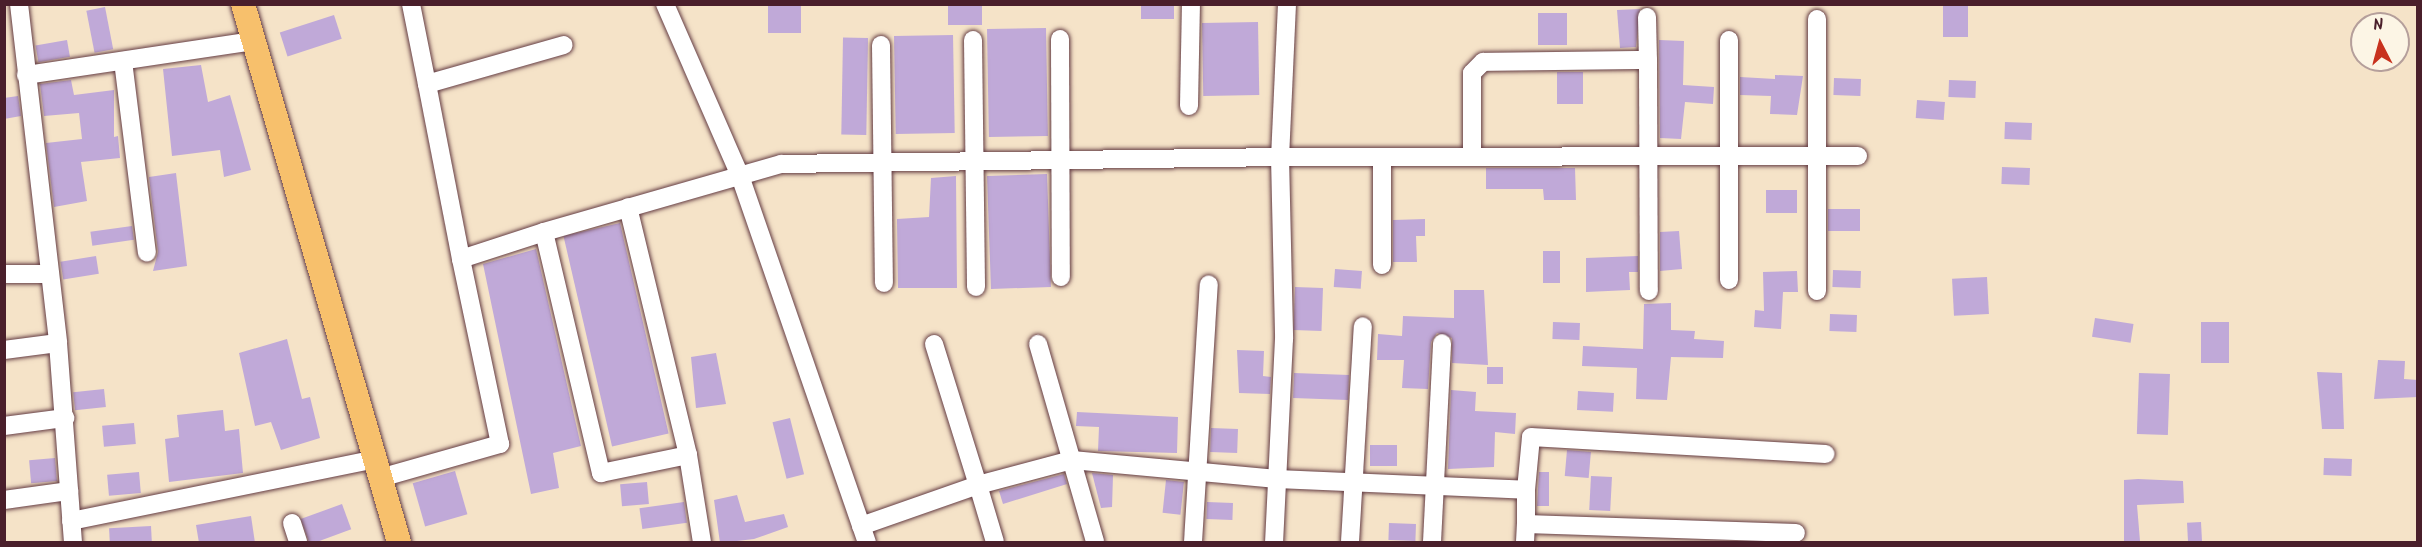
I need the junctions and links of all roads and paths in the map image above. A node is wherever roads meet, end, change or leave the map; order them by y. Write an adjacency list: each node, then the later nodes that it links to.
1 (19, 4): 17 (street)
2 (243, 4): 12 (main road)
3 (411, 4): 18 (street)
4 (665, 4): 30 (street)
5 (1191, 4): 19 (street)
6 (1287, 4): 26 (street)
7 (1647, 17): 15 (street)
8 (1817, 19): 23 (street)
9 (1060, 39): 25 (street)
10 (973, 40): 28 (street)
11 (1729, 40): 21 (street)
12 (254, 41): 16 (street); 56 (main road)
13 (564, 45): 18 (street)
14 (881, 45): 29 (street)
15 (1648, 60): 20 (street); 22 (street)
16 (123, 61): 17 (street); 33 (street)
17 (26, 75): 37 (street)
18 (427, 84): 34 (street)
19 (1190, 106)
20 (1647, 154): 21 (street); 22 (street); 43 (street)
21 (1726, 155): 23 (street); 39 (street)
22 (1472, 156): 27 (street)
23 (1817, 156): 24 (street); 44 (street)
24 (1858, 156)
25 (1061, 157): 26 (street); 28 (street); 38 (street)
26 (1280, 157): 27 (street); 58 (street)
27 (1382, 157): 35 (street)
28 (975, 159): 29 (street); 42 (street)
29 (883, 162): 30 (street); 40 (street)
30 (739, 173): 31 (street); 69 (street)
31 (628, 207): 32 (street); 54 (street)
32 (544, 232): 34 (street); 54 (street)
33 (147, 253)
34 (460, 259): 56 (street)
35 (1382, 265)
36 (4, 274): 37 (street)
37 (50, 274): 46 (street)
38 (1061, 277)
39 (1728, 280)
40 (884, 283)
41 (1209, 284): 57 (street)
42 (976, 287)
43 (1649, 291)
44 (1817, 291)
45 (1363, 326): 59 (street)
46 (58, 343): 50 (street); 51 (street)
47 (1442, 343): 61 (street)
48 (934, 344): 60 (street)
49 (1038, 344): 55 (street)
50 (4, 350)
51 (65, 418): 52 (street); 63 (street)
52 (4, 426)
53 (1826, 454): 62 (street)
54 (688, 455): 73 (street)
55 (1072, 460): 57 (street); 60 (street); 75 (street)
56 (377, 469): 65 (street); 72 (main road)
57 (1198, 472): 58 (street); 76 (street)
58 (1277, 479): 59 (street); 77 (street)
59 (1351, 483): 61 (street); 78 (street)
60 (978, 485): 69 (street); 74 (street)
61 (1434, 486): 62 (street); 79 (street)
62 (1526, 490): 67 (street)
63 (69, 491): 64 (street); 65 (street)
64 (4, 500)
65 (71, 521): 70 (street)
66 (292, 523): 71 (street)
67 (1526, 524): 68 (street); 80 (street)
68 (1796, 533)
69 (864, 534)
70 (73, 543)
71 (298, 543)
72 (399, 543)
73 (702, 543)
74 (995, 543)
75 (1095, 543)
76 (1193, 543)
77 (1274, 543)
78 (1350, 543)
79 (1432, 543)
80 (1525, 543)

